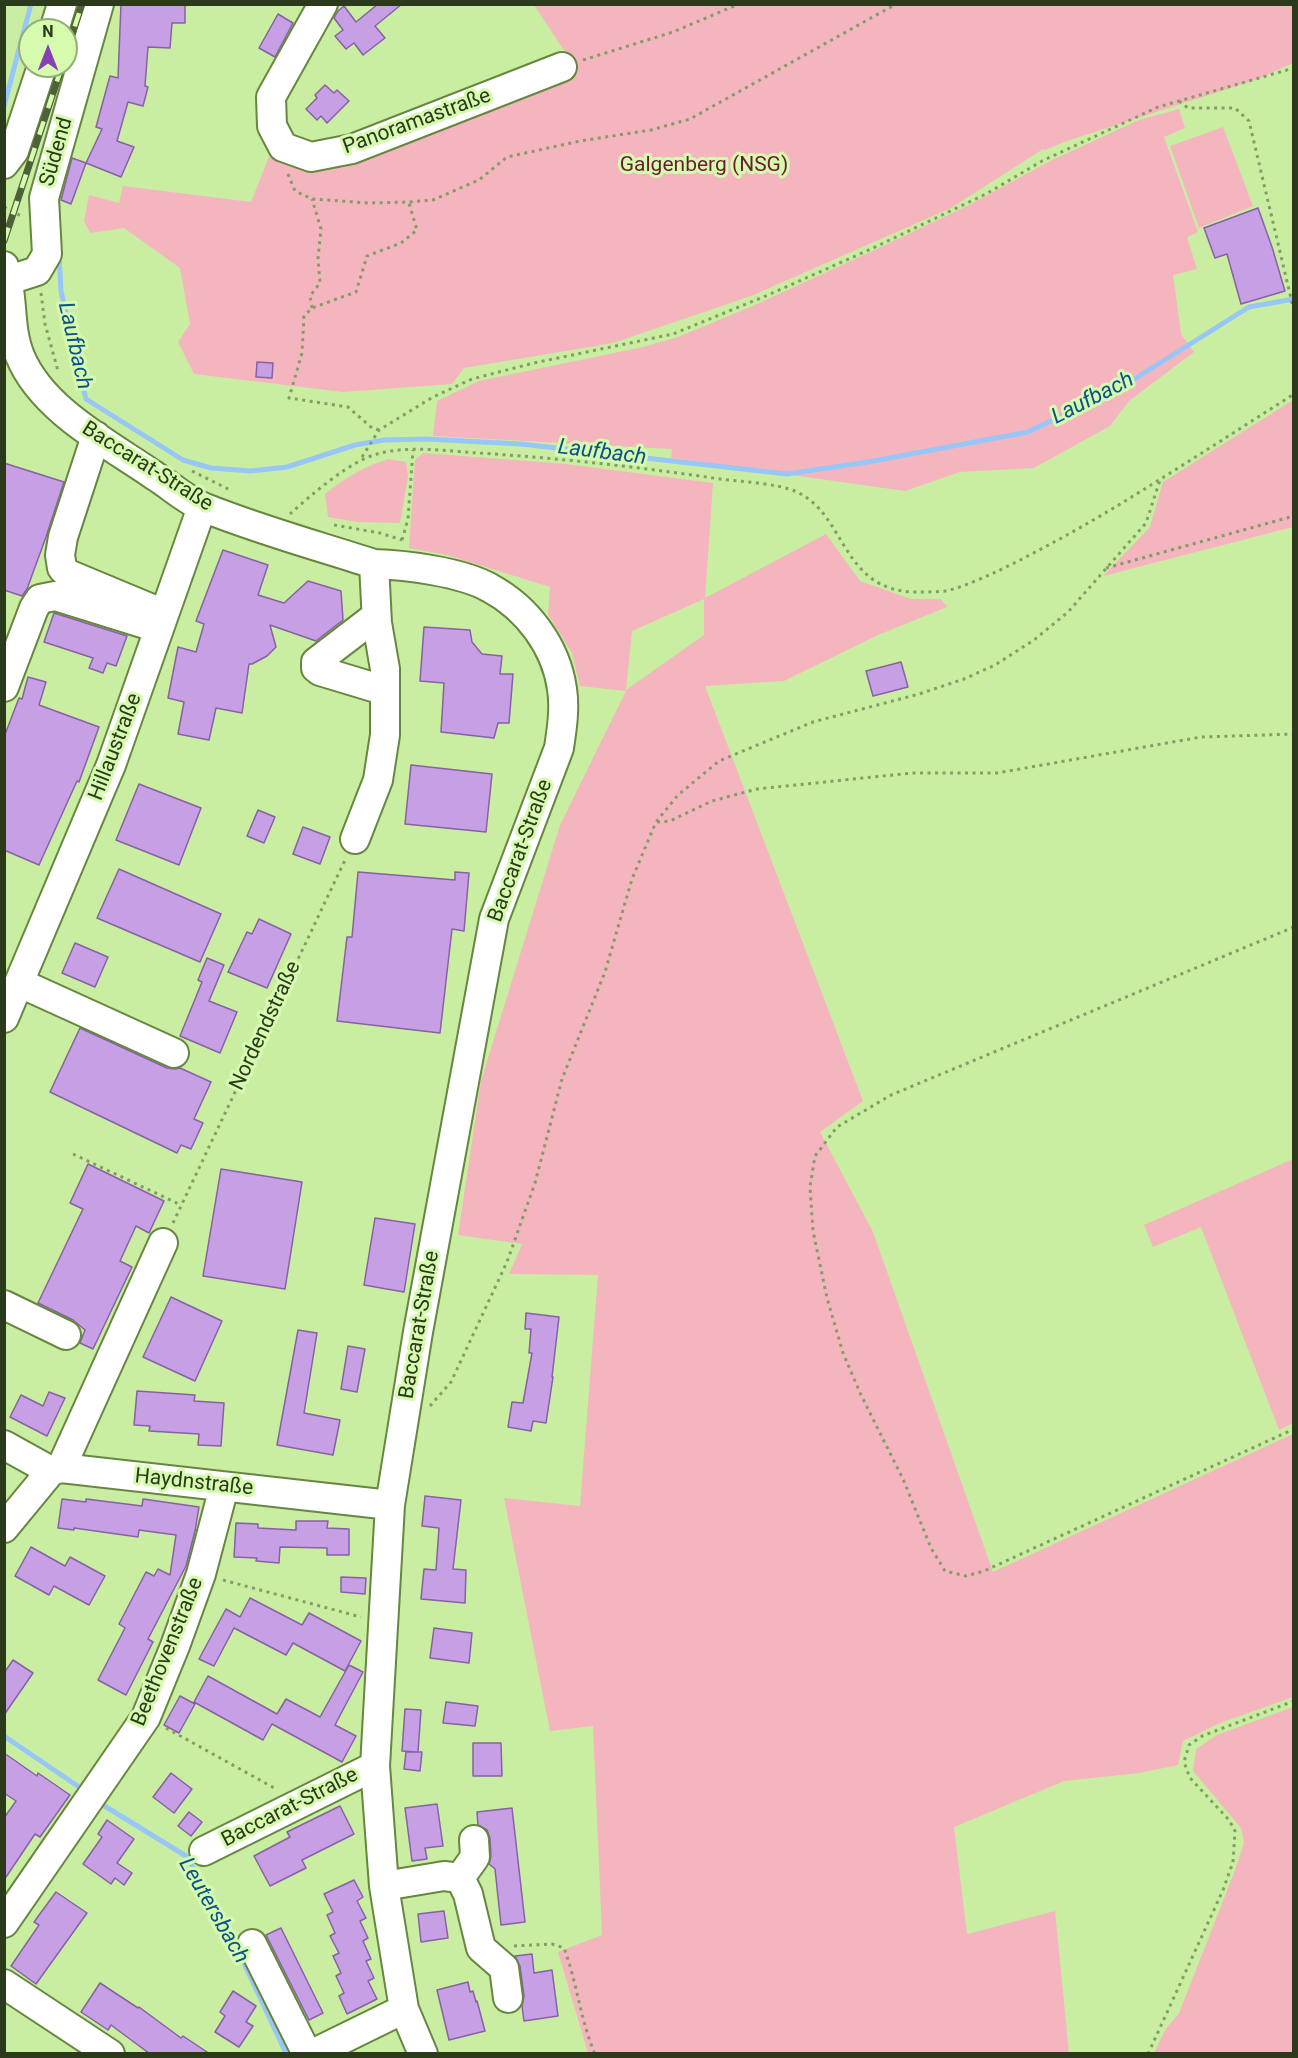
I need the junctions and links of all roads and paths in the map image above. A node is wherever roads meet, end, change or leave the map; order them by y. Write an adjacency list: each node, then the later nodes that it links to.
1 (99, 4): 13 (street, Südend)
2 (323, 4): 9 (street)
3 (739, 4): 5 (path)
4 (896, 4): 12 (path)
5 (562, 67): 9 (street, Panoramastraße)
6 (1293, 68): 8 (path)
7 (38, 78): 10 (street)
8 (1179, 101): 16 (path); 20 (path)
9 (283, 147): 11 (path)
10 (4, 164)
11 (312, 199): 12 (path); 15 (path)
12 (409, 202): 15 (path)
13 (37, 271): 14 (street); 18 (path)
14 (7, 273): 17 (street, Baccarat-Straße)
15 (312, 308): 20 (path)
16 (1293, 311)
17 (12, 359): 21 (street, Baccarat-Straße)
18 (60, 380)
19 (1293, 394): 25 (path)
20 (379, 430): 23 (path)
21 (96, 436): 27 (street, Baccarat-Straße); 34 (street)
22 (413, 450): 23 (path); 25 (path); 30 (path)
23 (361, 459): 29 (path)
24 (189, 470): 26 (path)
25 (1160, 480): 32 (path)
26 (240, 496)
27 (202, 507): 31 (street, Baccarat-Straße); 34 (street, Hillaustraße)
28 (1293, 516): 32 (path)
29 (300, 518)
30 (323, 524)
31 (374, 564): 33 (street); 54 (street, Baccarat-Straße)
32 (1104, 569): 38 (path)
33 (376, 616): 36 (street); 39 (street)
34 (162, 621): 35 (street); 41 (street, Hillaustraße)
35 (4, 687)
36 (373, 687)
37 (1293, 734): 38 (path)
38 (656, 822): 49 (path)
39 (355, 839): 45 (path, Nordendstraße)
40 (1293, 927): 50 (path)
41 (20, 983): 42 (street, Hillaustraße); 43 (street)
42 (4, 1018)
43 (174, 1053)
44 (73, 1154): 45 (path)
45 (181, 1205): 46 (path, Nordendstraße)
46 (163, 1243): 52 (street)
47 (4, 1305): 48 (street)
48 (66, 1335)
49 (429, 1406)
50 (1293, 1429)
51 (4, 1445): 52 (street, Haydnstraße)
52 (56, 1470): 53 (street, Haydnstraße); 55 (street)
53 (224, 1487): 54 (street, Haydnstraße); 56 (street, Beethovenstraße)
54 (390, 1505): 57 (street, Baccarat-Straße)
55 (4, 1528)
56 (201, 1574): 57 (path); 59 (street, Beethovenstraße)
57 (383, 1623): 60 (street, Baccarat-Straße)
58 (1293, 1701): 77 (path)
59 (146, 1717): 61 (path); 66 (street, Beethovenstraße)
60 (375, 1766): 61 (street, Baccarat-Straße); 65 (street, Baccarat-Straße)
61 (300, 1803): 63 (street, Baccarat-Straße)
62 (474, 1840): 64 (street)
63 (204, 1851)
64 (460, 1878): 65 (street); 68 (street)
65 (384, 1886): 71 (street, Baccarat-Straße)
66 (4, 1923)
67 (252, 1944): 73 (street)
68 (502, 1961): 70 (street); 76 (path)
69 (4, 1984): 72 (street)
70 (508, 1998)
71 (404, 2009): 74 (street); 75 (street, Baccarat-Straße)
72 (110, 2054)
73 (307, 2054)
74 (312, 2054)
75 (423, 2054)
76 (595, 2054)
77 (1148, 2054)

